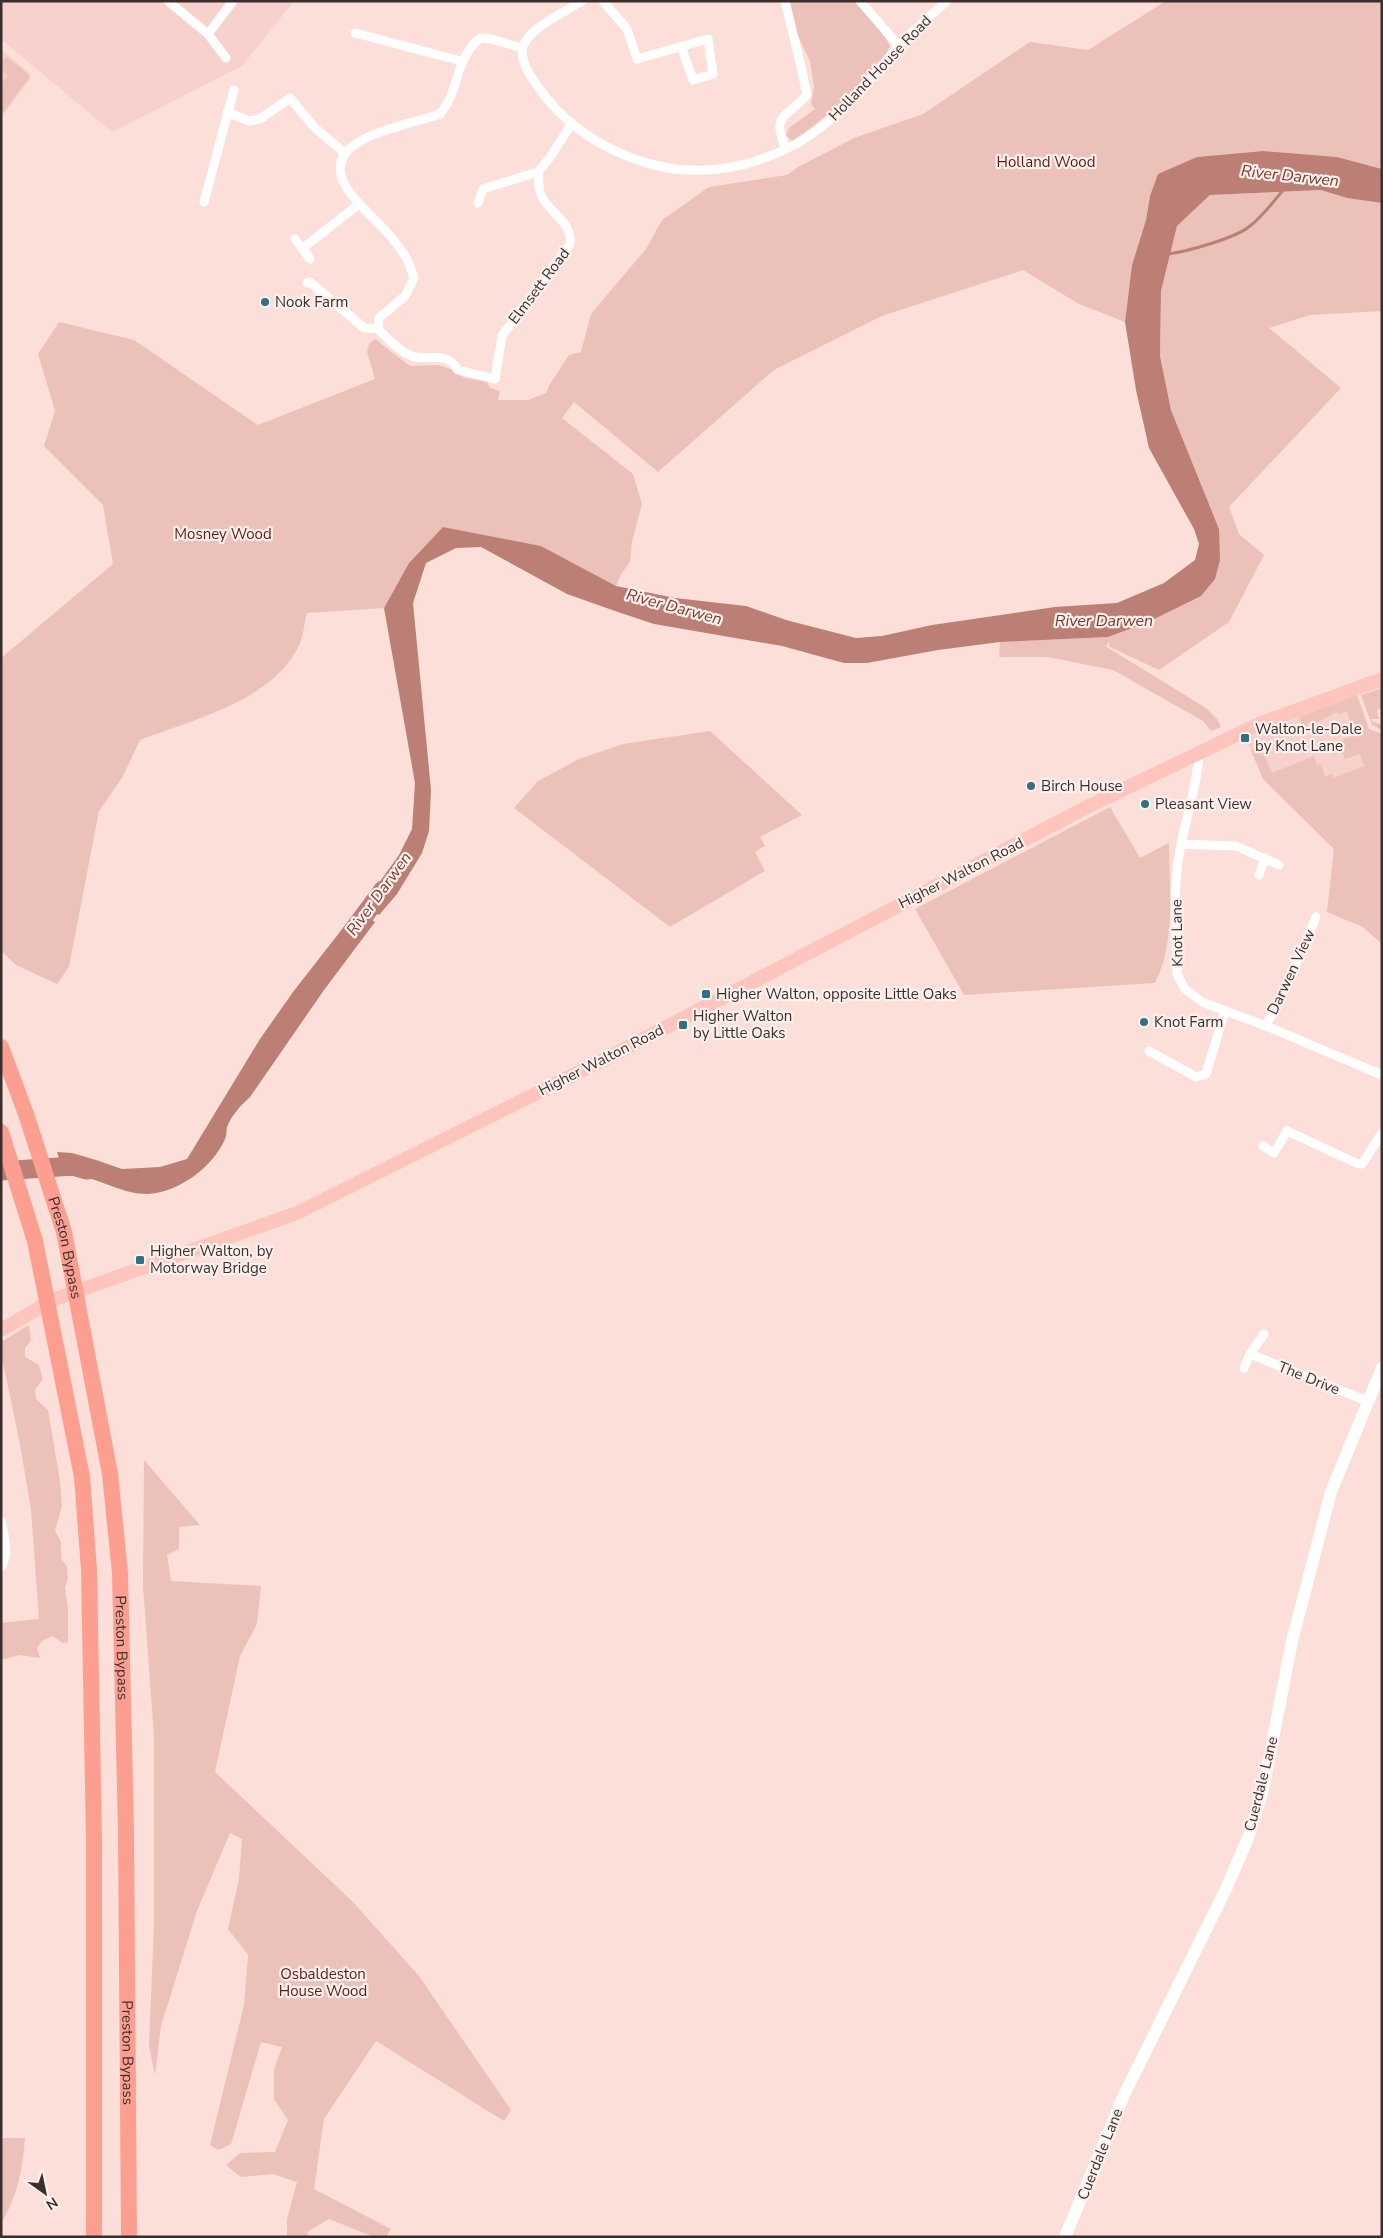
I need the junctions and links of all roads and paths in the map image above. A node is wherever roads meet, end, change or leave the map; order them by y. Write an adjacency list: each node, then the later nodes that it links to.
1 (168, 1): 9 (street)
2 (233, 1): 9 (street)
3 (582, 1): 12 (street)
4 (603, 1): 10 (street)
5 (784, 1): 18 (street)
6 (860, 1): 11 (street)
7 (947, 1): 11 (street, Holland House Road)
8 (355, 33): 14 (street)
9 (208, 34): 13 (street)
10 (682, 46): 10 (street)
11 (899, 46): 18 (street, Holland House Road)
12 (522, 48): 14 (street); 17 (street, Holland House Road)
13 (226, 58)
14 (461, 61): 19 (street)
15 (234, 90): 16 (street)
16 (226, 112): 19 (street); 21 (street)
17 (572, 123): 18 (street, Holland House Road); 20 (street)
18 (786, 149)
19 (345, 153): 23 (street)
20 (538, 172): 22 (street); 28 (street, Elmsett Road)
21 (204, 202)
22 (478, 203)
23 (359, 204): 25 (street); 28 (street)
24 (295, 239): 25 (street)
25 (303, 248): 26 (street)
26 (310, 259)
27 (308, 283): 28 (street)
28 (378, 329)
29 (1382, 679): 30 (main road, Higher Walton Road)
30 (1200, 752): 31 (street, Knot Lane); 46 (main road, Higher Walton Road)
31 (1181, 844): 32 (street); 36 (street, Knot Lane)
32 (1264, 858): 33 (street); 34 (street)
33 (1279, 865)
34 (1259, 875)
35 (1316, 917): 37 (street, Darwen View)
36 (1225, 1011): 37 (street, Knot Lane); 40 (street)
37 (1266, 1026): 42 (street, Knot Lane)
38 (1, 1035): 41 (highway)
39 (1, 1047): 41 (highway)
40 (1149, 1051)
41 (10, 1072): 55 (highway, Preston Bypass)
42 (1382, 1075)
43 (1, 1132): 54 (highway, Preston Bypass)
44 (1382, 1134): 45 (street)
45 (1263, 1146)
46 (1, 1330)
47 (1264, 1334): 48 (street)
48 (1250, 1354): 49 (street); 51 (street, The Drive)
49 (1244, 1368)
50 (1382, 1368): 51 (main road, Cuerdale Lane)
51 (1367, 1401): 56 (main road, Cuerdale Lane)
52 (1, 1521): 53 (street)
53 (1, 1567)
54 (94, 2237)
55 (129, 2237)
56 (1065, 2237)

